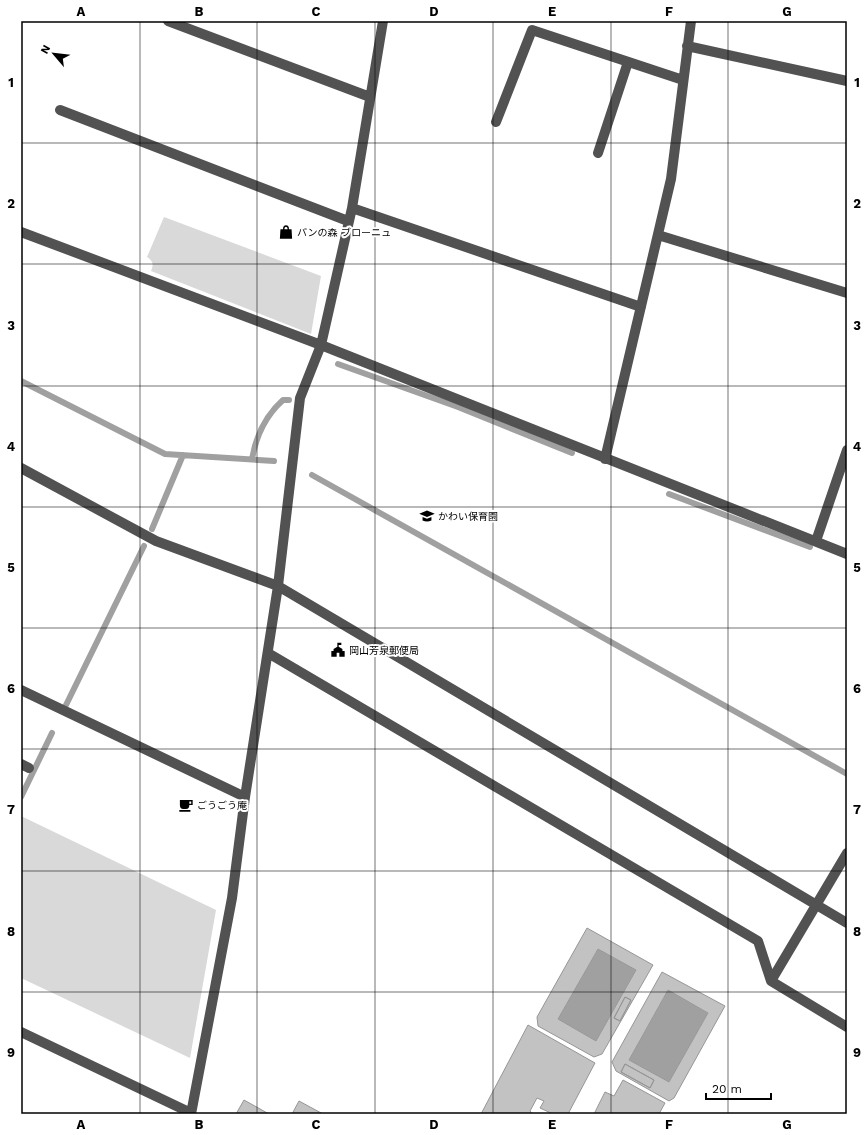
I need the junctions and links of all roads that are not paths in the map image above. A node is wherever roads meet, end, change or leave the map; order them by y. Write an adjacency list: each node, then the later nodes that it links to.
1 (168, 21): 8 (street)
2 (383, 21): 8 (street)
3 (691, 21): 4 (street)
4 (687, 46): 6 (street); 7 (street)
5 (628, 62): 6 (street); 10 (street); 11 (street)
6 (683, 80): 15 (street)
7 (847, 81)
8 (370, 97): 12 (street)
9 (60, 110): 13 (street)
10 (496, 122)
11 (598, 153)
12 (352, 208): 13 (street); 17 (street)
13 (348, 221): 18 (street)
14 (21, 232): 18 (street)
15 (658, 235): 16 (street); 17 (street)
16 (847, 293)
17 (641, 308): 20 (street)
18 (321, 345): 20 (street); 24 (street)
19 (847, 450): 22 (street)
20 (605, 459): 22 (street)
21 (21, 468): 24 (street)
22 (816, 541): 23 (street)
23 (847, 554)
24 (278, 586): 25 (street); 29 (street)
25 (268, 653): 27 (street); 31 (street)
26 (21, 690): 27 (street)
27 (245, 797): 34 (street)
28 (847, 853): 29 (street)
29 (816, 906): 30 (street); 31 (street)
30 (847, 923)
31 (771, 982): 32 (street)
32 (847, 1027)
33 (21, 1032): 34 (street)
34 (191, 1113)

